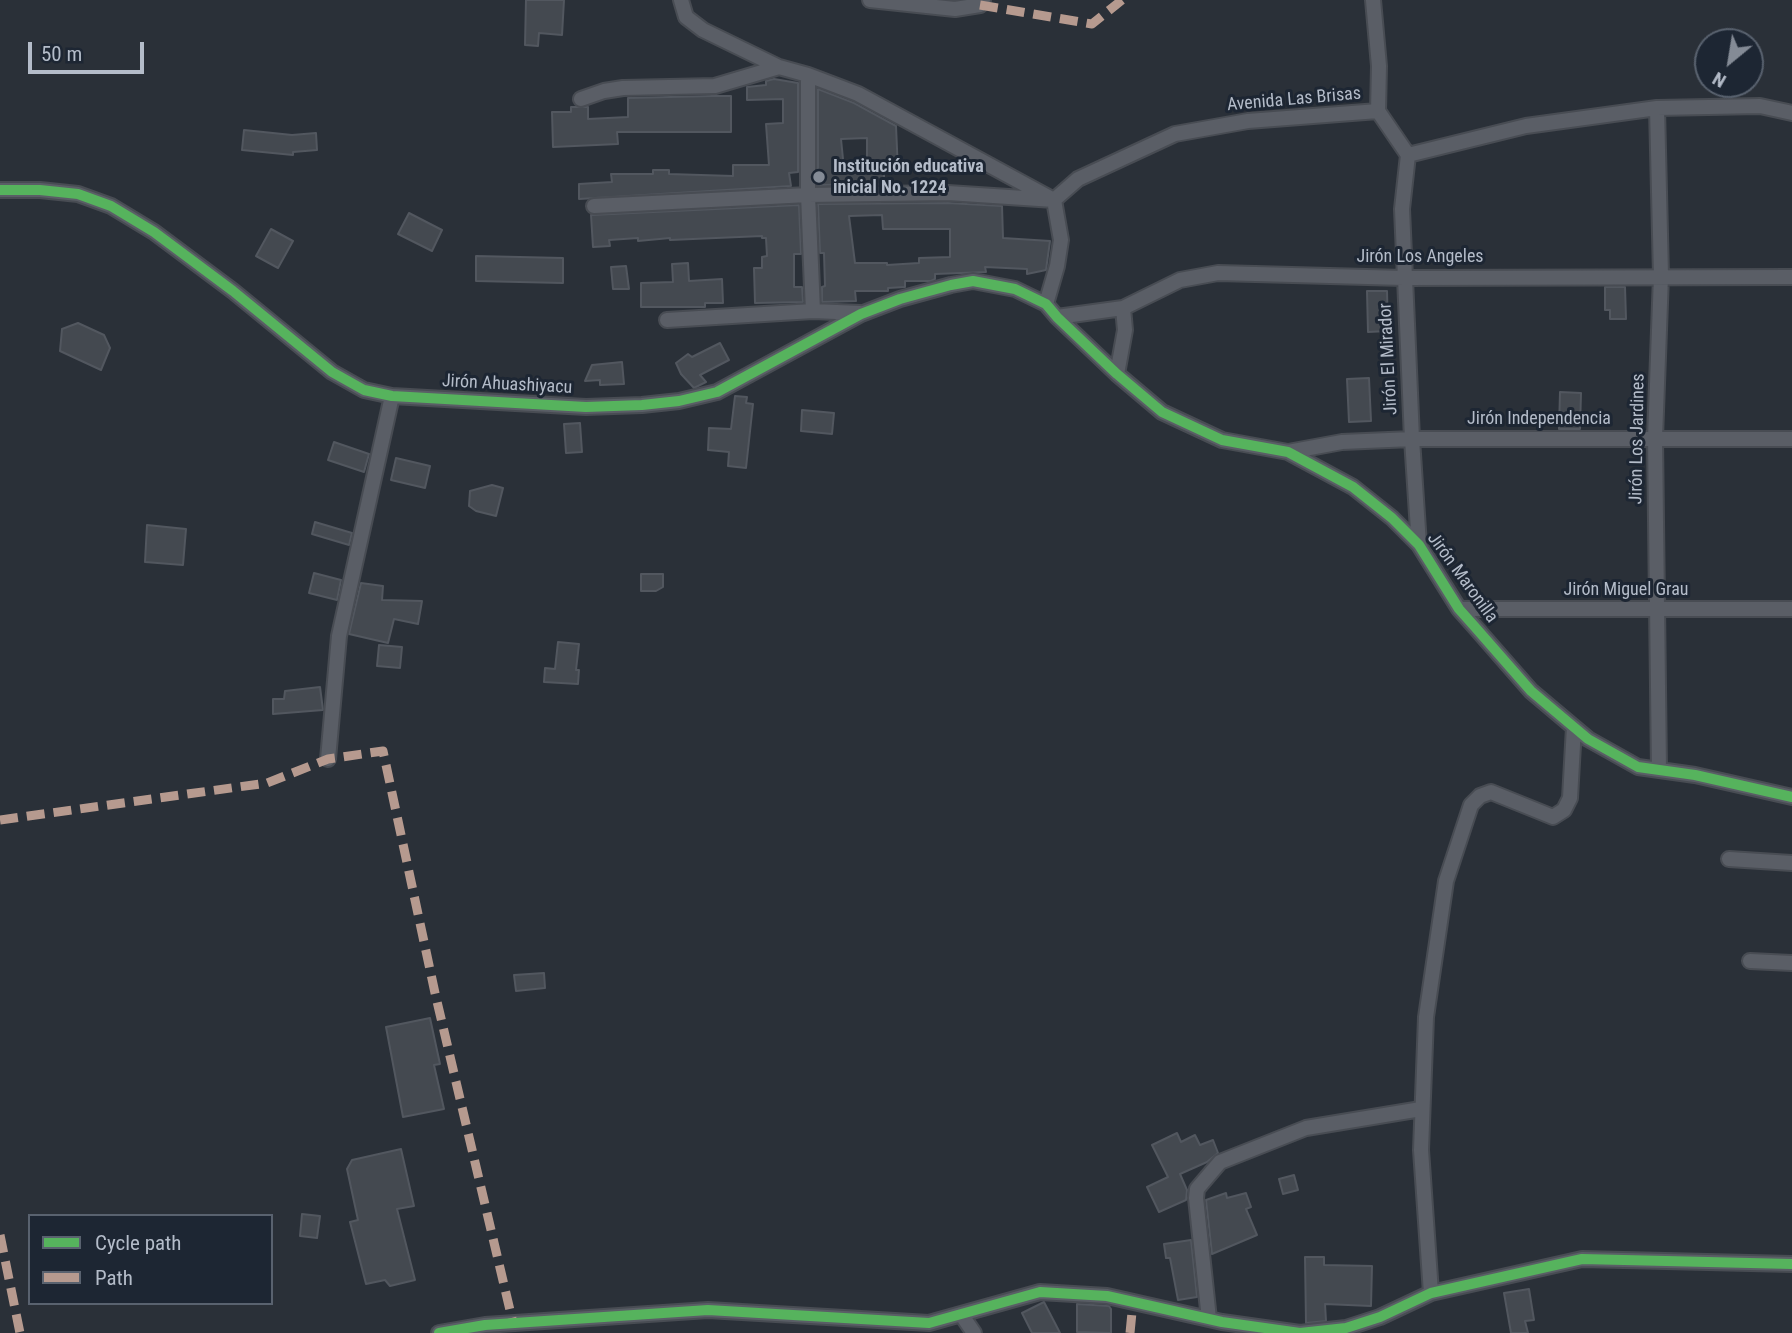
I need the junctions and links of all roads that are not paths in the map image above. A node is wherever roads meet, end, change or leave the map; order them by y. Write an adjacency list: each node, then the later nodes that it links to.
1 (681, 0): 5 (street)
2 (870, 0): 3 (street)
3 (983, 0)
4 (1373, 0): 9 (street)
5 (779, 67): 6 (street); 7 (street)
6 (808, 75): 13 (street); 14 (street)
7 (581, 99)
8 (1657, 108): 10 (street); 11 (street); 16 (street, Jirón Los Jardines)
9 (1378, 111): 11 (street, Avenida Las Brisas); 14 (street, Avenida Las Brisas)
10 (1792, 113)
11 (1408, 156): 18 (street, Jirón El Mirador)
12 (0, 190): 26 (street, Jirón Ahuashiyacu)
13 (808, 195): 14 (street); 15 (street); 21 (street)
14 (1054, 200): 19 (street)
15 (594, 206)
16 (1661, 276): 17 (street, Jirón Los Angeles); 18 (street, Jirón Los Angeles); 27 (street, Jirón Los Jardines)
17 (1792, 277)
18 (1404, 278): 20 (street, Jirón Los Angeles); 28 (street, Jirón El Mirador)
19 (1046, 304): 22 (street, Jirón Ahuashiyacu); 23 (street, Jirón Maronilla)
20 (1123, 308): 23 (street, Jirón Los Angeles); 25 (street)
21 (814, 311): 22 (street); 24 (street)
22 (861, 314): 26 (street, Jirón Ahuashiyacu)
23 (1057, 317): 25 (street, Jirón Maronilla)
24 (667, 320)
25 (1116, 374): 30 (street, Jirón Maronilla)
26 (392, 396): 36 (street)
27 (1656, 438): 28 (street, Jirón Independencia); 29 (street, Jirón Independencia); 34 (street, Jirón Los Jardines)
28 (1412, 439): 30 (street, Jirón Independencia); 31 (street, Jirón El Mirador)
29 (1792, 439)
30 (1288, 452): 31 (street, Jirón Maronilla)
31 (1419, 545): 32 (street, Jirón Maronilla)
32 (1459, 609): 34 (street, Jirón Miguel Grau); 35 (street, Jirón Maronilla)
33 (1792, 609): 34 (street, Jirón Miguel Grau)
34 (1658, 610): 37 (street, Jirón Los Jardines)
35 (1574, 727): 37 (street, Jirón Maronilla); 43 (street)
36 (327, 758)
37 (1659, 770): 38 (street, Jirón Maronilla)
38 (1792, 797)
39 (1729, 859): 40 (street)
40 (1792, 863)
41 (1750, 961): 42 (street)
42 (1792, 963)
43 (1422, 1109): 45 (street); 47 (street)
44 (1792, 1264): 45 (street)
45 (1431, 1293): 47 (street)
46 (961, 1314): 47 (street); 48 (street); 49 (street)
47 (1209, 1319)
48 (439, 1333)
49 (974, 1333)

